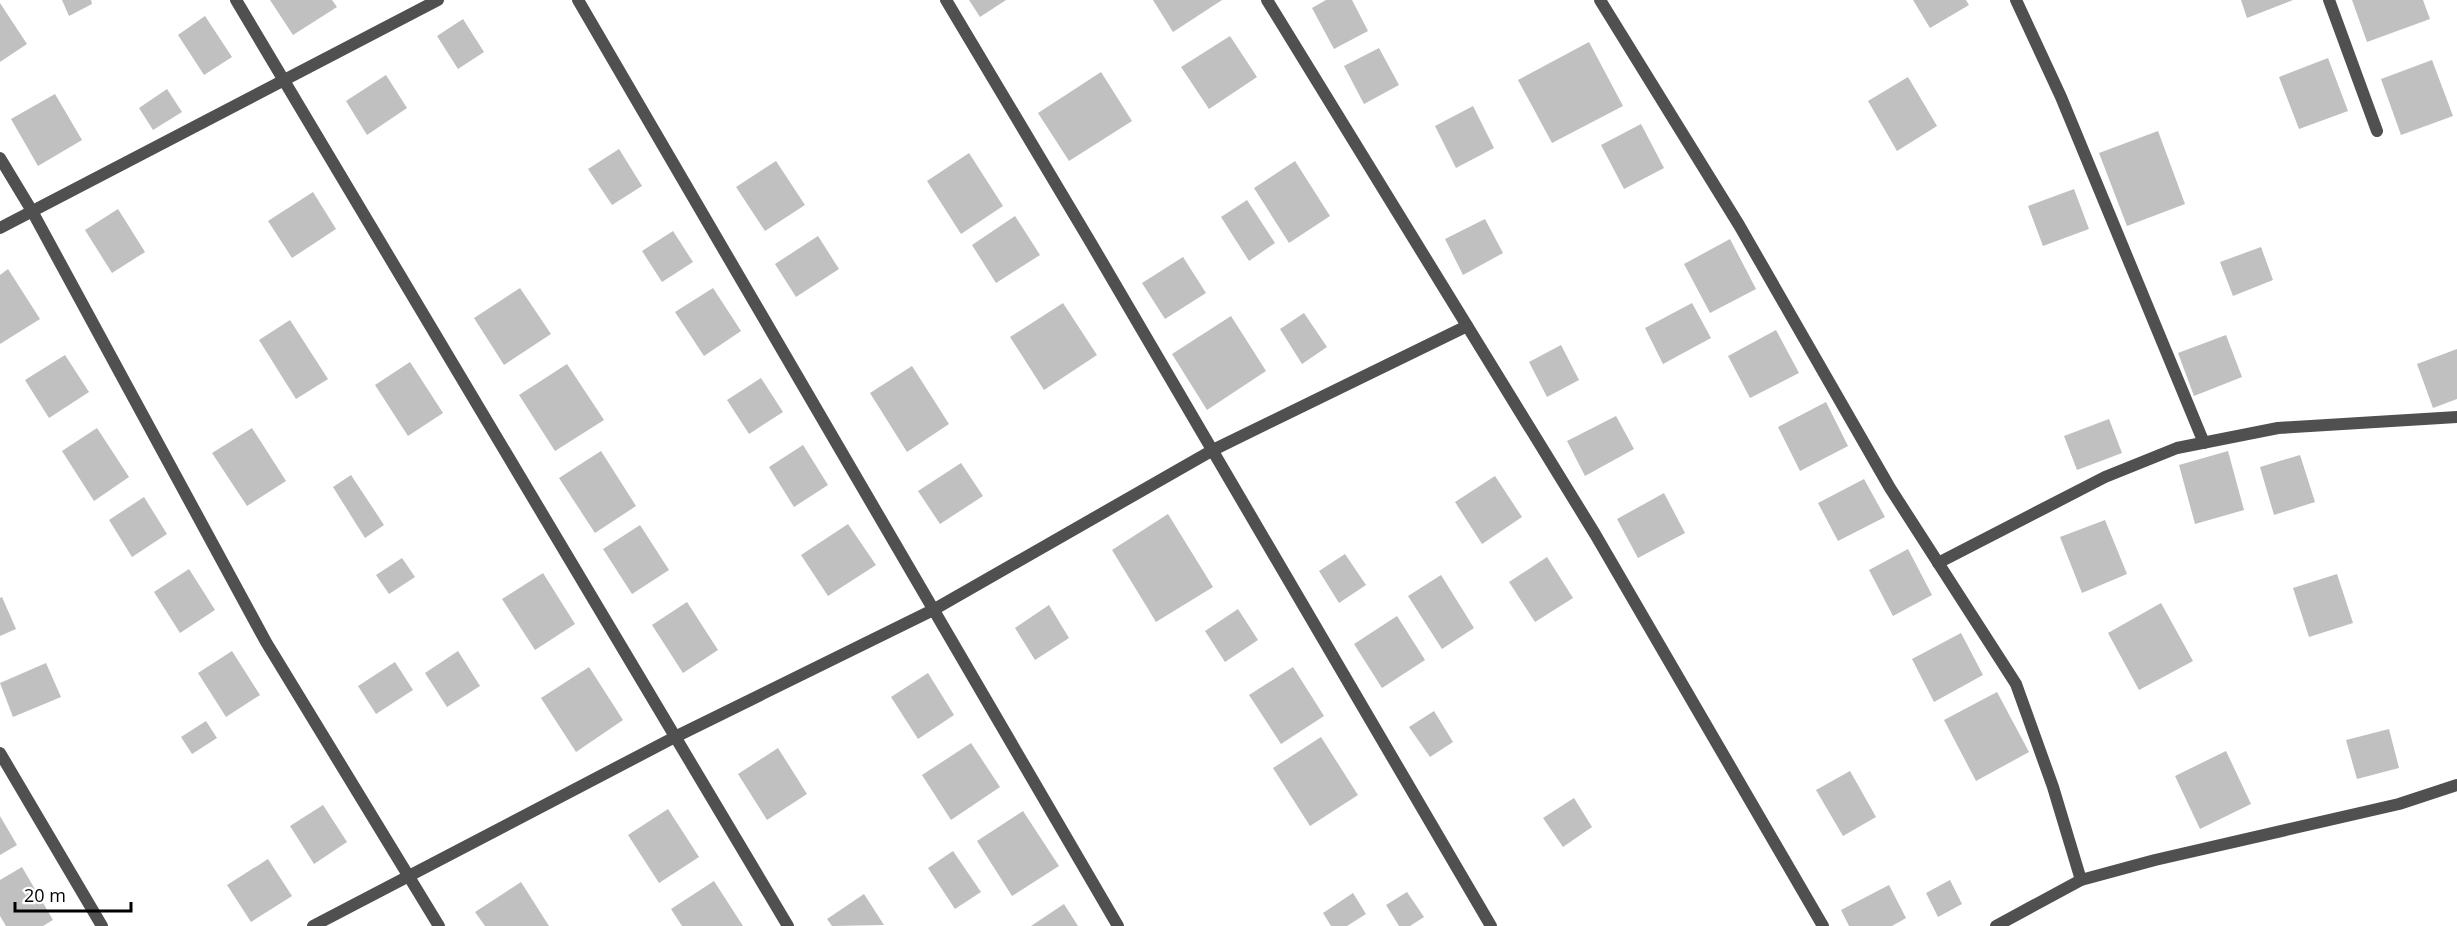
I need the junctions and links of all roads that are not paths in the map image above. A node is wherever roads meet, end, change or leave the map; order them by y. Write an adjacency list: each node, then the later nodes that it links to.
1 (236, 0): 9 (street)
2 (438, 0): 9 (street)
3 (578, 0): 19 (street)
4 (946, 0): 17 (street)
5 (1267, 0): 14 (street)
6 (1600, 0): 18 (street)
7 (2016, 0): 16 (street)
8 (2330, 0): 10 (street)
9 (284, 81): 12 (street); 20 (street)
10 (2377, 131)
11 (0, 158): 12 (street)
12 (32, 211): 13 (street); 23 (street)
13 (0, 228)
14 (1467, 326): 17 (street); 31 (street)
15 (2457, 417): 16 (street)
16 (2205, 443): 18 (street)
17 (1213, 450): 19 (street); 30 (street)
18 (1938, 563): 24 (street)
19 (933, 610): 20 (street); 29 (street)
20 (675, 737): 23 (street); 28 (street)
21 (0, 753): 25 (street)
22 (2457, 785): 24 (street)
23 (408, 875): 26 (street); 27 (street)
24 (2081, 880): 32 (street)
25 (102, 926)
26 (313, 926)
27 (439, 926)
28 (788, 926)
29 (1118, 926)
30 (1491, 926)
31 (1823, 926)
32 (1996, 926)

